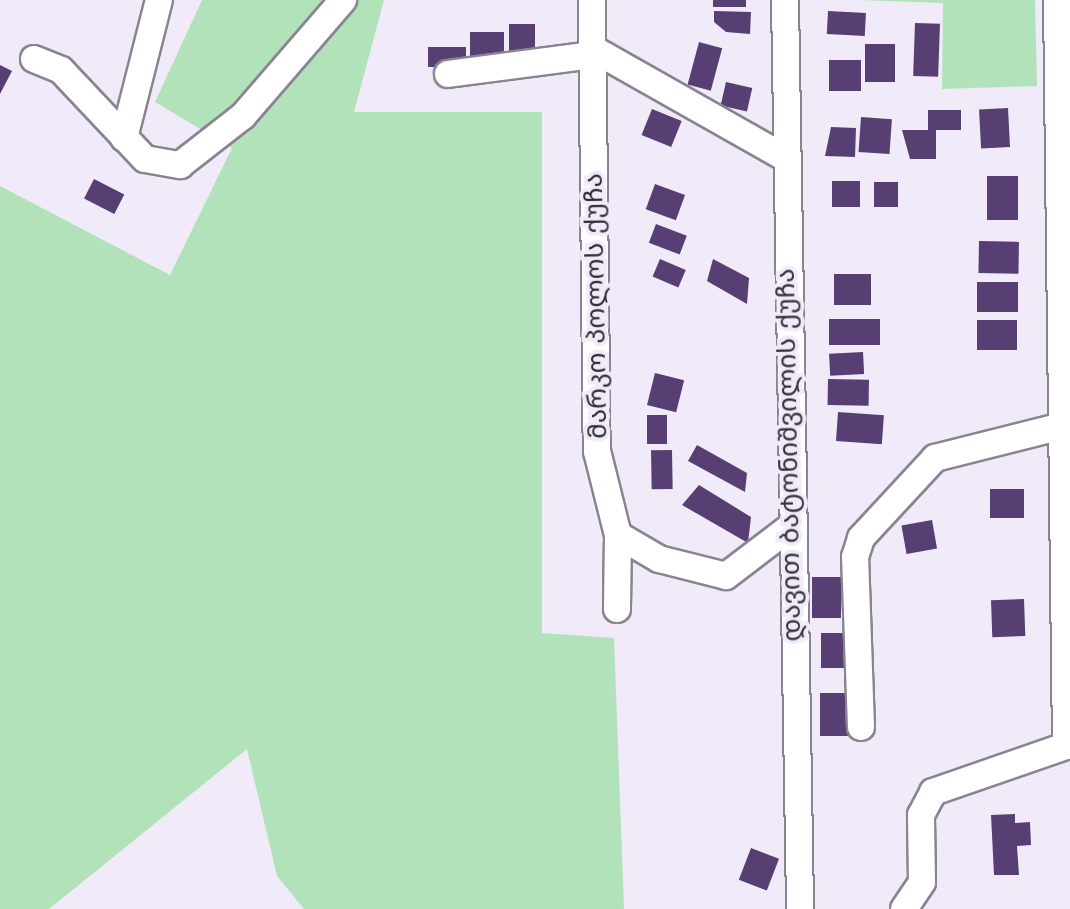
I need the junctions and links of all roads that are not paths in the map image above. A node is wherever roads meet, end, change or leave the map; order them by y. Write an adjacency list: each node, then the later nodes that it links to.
1 (159, 0): 9 (street)
2 (343, 0): 9 (street)
3 (592, 0): 6 (street, მარკო პოლოს ქუჩა)
4 (785, 0): 10 (street, დავით ბატონიშვილის ქუჩა)
5 (1057, 0): 11 (street)
6 (593, 52): 8 (street); 10 (street); 13 (street, მარკო პოლოს ქუჩა)
7 (34, 59): 9 (street)
8 (448, 74)
9 (124, 138)
10 (786, 158): 12 (street, დავით ბატონიშვილის ქუჩა)
11 (1066, 424): 15 (street); 17 (street)
12 (789, 528): 13 (street); 16 (street, დავით ბატონიშვილის ქუჩა)
13 (618, 535): 14 (street, მარკო პოლოს ქუჩა)
14 (617, 609)
15 (861, 727)
16 (800, 909)
17 (904, 909)

